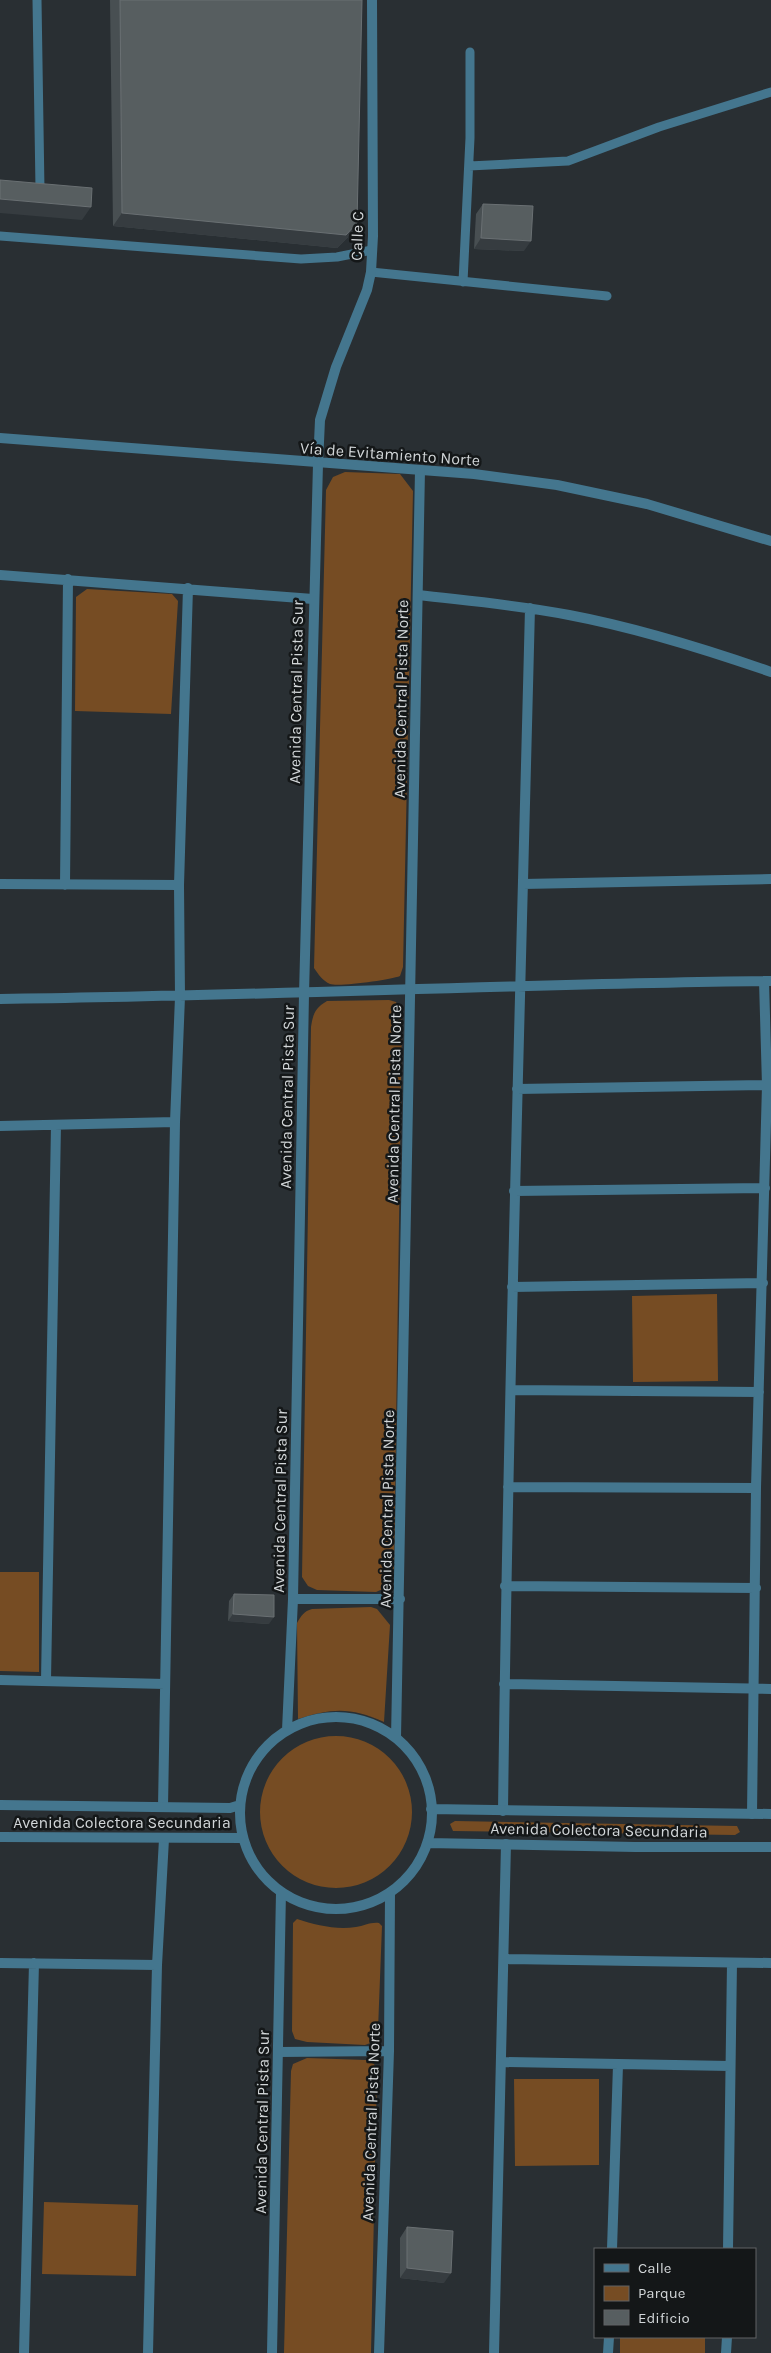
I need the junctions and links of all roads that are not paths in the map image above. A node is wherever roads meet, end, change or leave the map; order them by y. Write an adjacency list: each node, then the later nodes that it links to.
1 (37, 0): 6 (lane)
2 (372, 0): 8 (street, Calle C)
3 (470, 52): 5 (lane)
4 (771, 92): 5 (lane)
5 (469, 166): 10 (lane)
6 (40, 189)
7 (0, 236): 8 (lane)
8 (372, 250): 9 (street, Calle C)
9 (371, 272): 10 (lane); 13 (street, Calle C)
10 (463, 282): 11 (lane)
11 (607, 296)
12 (0, 438): 13 (street, Vía de Evitamiento Norte)
13 (318, 464): 14 (street, Vía de Evitamiento Norte); 20 (street, Avenida Central Pista Sur)
14 (420, 470): 15 (street, Vía de Evitamiento Norte); 19 (street, Avenida Central Pista Norte)
15 (771, 541)
16 (0, 575): 17 (street)
17 (68, 580): 18 (street); 26 (street)
18 (188, 588): 20 (street); 27 (street)
19 (418, 595): 21 (street); 30 (street, Avenida Central Pista Norte)
20 (313, 599): 31 (street, Avenida Central Pista Sur)
21 (530, 608): 22 (street); 25 (street)
22 (771, 672)
23 (771, 879): 25 (street)
24 (0, 884): 26 (street)
25 (523, 884): 29 (street)
26 (65, 885): 27 (street)
27 (179, 885): 32 (street)
28 (768, 981): 29 (street); 34 (street)
29 (521, 986): 30 (street); 35 (street)
30 (412, 990): 31 (street); 50 (street, Avenida Central Pista Norte)
31 (304, 994): 32 (street); 49 (street, Avenida Central Pista Sur)
32 (180, 997): 33 (street); 36 (street)
33 (0, 998)
34 (767, 1085): 35 (street); 39 (street)
35 (517, 1089): 40 (street)
36 (175, 1122): 37 (street); 53 (street)
37 (56, 1125): 38 (street); 52 (street)
38 (0, 1126)
39 (765, 1188): 40 (street); 41 (street)
40 (514, 1191): 42 (street)
41 (763, 1283): 42 (street); 44 (street)
42 (512, 1287): 43 (street)
43 (511, 1390): 44 (street); 45 (street)
44 (758, 1392): 46 (street)
45 (508, 1487): 46 (street); 47 (street)
46 (756, 1488): 48 (street)
47 (505, 1586): 48 (street); 54 (street)
48 (756, 1588): 56 (street)
49 (293, 1598): 50 (street); 57 (street, Avenida Central Pista Sur)
50 (400, 1599): 58 (street, Avenida Central Pista Norte)
51 (0, 1680): 52 (street)
52 (46, 1680): 53 (street)
53 (165, 1684): 61 (street)
54 (504, 1684): 56 (street); 63 (street)
55 (771, 1688): 56 (street)
56 (754, 1689): 64 (street)
57 (287, 1730): 58 (street); 60 (street)
58 (396, 1738): 62 (street)
59 (0, 1804): 61 (street, Avenida Colectora Secundaria)
60 (240, 1805): 61 (street, Avenida Colectora Secundaria); 67 (street)
61 (162, 1807)
62 (431, 1809): 63 (street, Avenida Colectora Secundaria); 69 (street)
63 (502, 1811): 64 (street, Avenida Colectora Secundaria)
64 (752, 1814): 65 (street, Avenida Colectora Secundaria)
65 (771, 1814)
66 (0, 1837): 68 (street, Avenida Colectora Secundaria)
67 (243, 1838): 68 (street, Avenida Colectora Secundaria); 72 (street)
68 (164, 1839): 79 (street)
69 (427, 1843): 70 (street, Avenida Colectora Secundaria); 73 (street)
70 (506, 1844): 71 (street, Avenida Colectora Secundaria); 74 (street)
71 (771, 1847)
72 (281, 1892): 73 (street); 81 (street, Avenida Central Pista Sur)
73 (390, 1893): 80 (street, Avenida Central Pista Norte)
74 (504, 1959): 77 (street); 82 (street)
75 (0, 1963): 76 (street)
76 (34, 1963): 79 (street); 89 (street)
77 (732, 1963): 78 (street); 84 (street)
78 (771, 1963)
79 (157, 1965): 90 (street)
80 (389, 2051): 81 (street); 92 (street, Avenida Central Pista Norte)
81 (279, 2052): 91 (street, Avenida Central Pista Sur)
82 (502, 2062): 83 (street); 93 (street)
83 (618, 2065): 84 (street); 85 (street)
84 (730, 2066): 86 (street)
85 (612, 2248)
86 (728, 2248)
87 (609, 2338): 94 (street)
88 (727, 2338): 95 (street)
89 (24, 2353)
90 (148, 2353)
91 (272, 2353)
92 (379, 2353)
93 (494, 2353)
94 (608, 2353)
95 (726, 2353)

